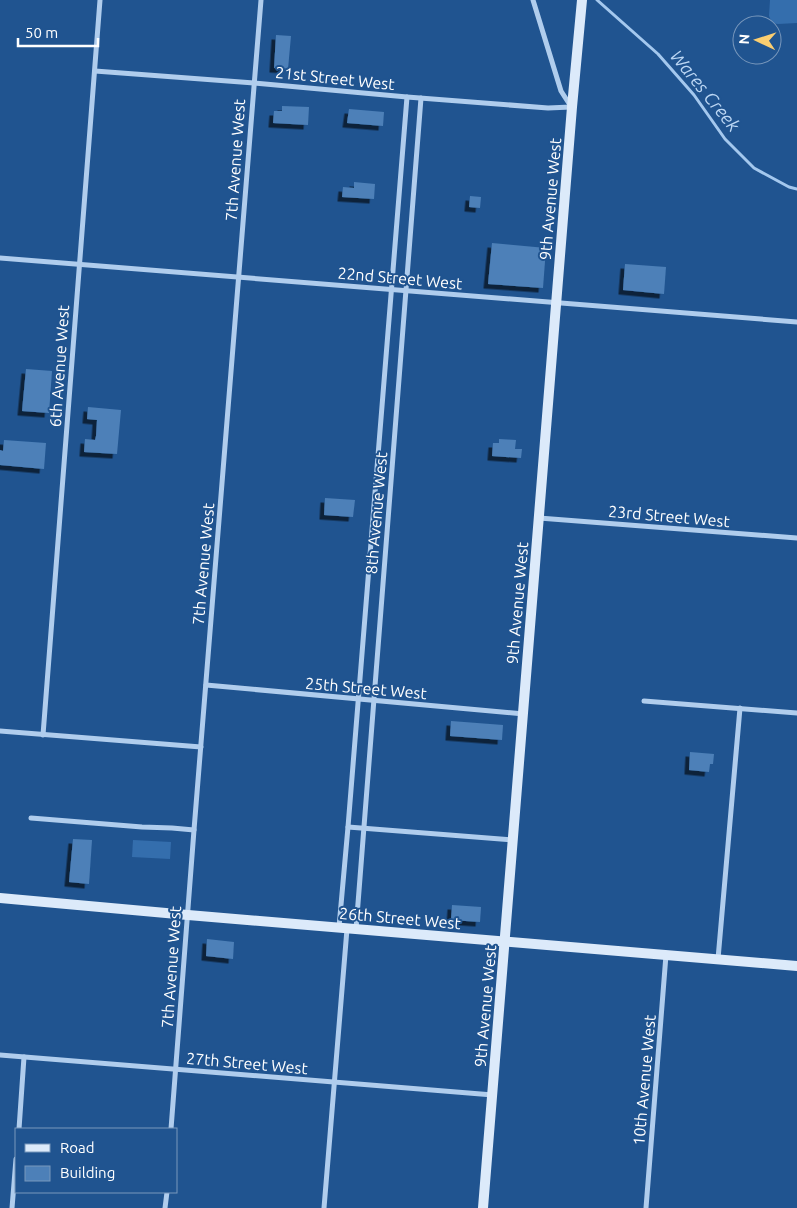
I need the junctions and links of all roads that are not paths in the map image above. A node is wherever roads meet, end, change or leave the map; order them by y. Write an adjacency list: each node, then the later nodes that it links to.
1 (100, 0): 5 (street, 6th Avenue West)
2 (261, 0): 6 (street, 7th Avenue West)
3 (534, 0): 9 (street)
4 (582, 0): 9 (street, 9th Avenue West)
5 (95, 71): 6 (street, 21st Street West); 11 (street, 6th Avenue West)
6 (254, 82): 7 (street, 21st Street West); 12 (street, 7th Avenue West)
7 (407, 97): 8 (street, 21st Street West); 13 (street, 8th Avenue West)
8 (421, 98): 9 (street, 21st Street West); 14 (street, 8th Avenue West)
9 (572, 108): 15 (street, 9th Avenue West)
10 (0, 258): 11 (street, 22nd Street West)
11 (79, 264): 12 (street, 22nd Street West); 27 (street, 6th Avenue West)
12 (239, 277): 13 (street, 22nd Street West); 19 (street, 7th Avenue West)
13 (391, 289): 14 (street, 22nd Street West); 20 (street, 8th Avenue West)
14 (406, 291): 15 (street, 22nd Street West); 21 (street, 8th Avenue West)
15 (556, 303): 16 (street, 22nd Street West); 17 (street, 9th Avenue West)
16 (797, 322)
17 (539, 518): 18 (street, 23rd Street West); 25 (street, 9th Avenue West)
18 (797, 538)
19 (206, 686): 20 (street, 25th Street West); 28 (street, 7th Avenue West)
20 (358, 700): 21 (street, 25th Street West); 30 (street, 8th Avenue West)
21 (373, 701): 25 (street, 25th Street West); 31 (street, 8th Avenue West)
22 (644, 701): 23 (street)
23 (740, 708): 24 (street); 39 (street)
24 (797, 713)
25 (524, 714): 33 (street, 9th Avenue West)
26 (0, 731): 27 (street)
27 (42, 735): 28 (street)
28 (201, 747): 32 (street, 7th Avenue West)
29 (31, 818): 32 (street)
30 (348, 827): 31 (street); 36 (street, 8th Avenue West)
31 (363, 828): 33 (street); 36 (street, 8th Avenue West)
32 (194, 830): 35 (street, 7th Avenue West)
33 (513, 840): 37 (street, 9th Avenue West)
34 (0, 898): 35 (street, 26th Street West)
35 (188, 915): 36 (street, 26th Street West); 43 (street, 7th Avenue West)
36 (347, 928): 37 (street, 26th Street West); 44 (street, 8th Avenue West)
37 (505, 942): 38 (street, 26th Street West); 45 (street, 9th Avenue West)
38 (666, 955): 39 (street, 26th Street West); 54 (street, 10th Avenue West)
39 (718, 959): 40 (street, 26th Street West)
40 (797, 966)
41 (0, 1056): 42 (street, 27th Street West)
42 (24, 1058): 43 (street, 27th Street West); 46 (street)
43 (176, 1070): 44 (street, 27th Street West); 47 (street, 7th Avenue West)
44 (334, 1082): 45 (street, 27th Street West); 52 (street, 8th Avenue West)
45 (492, 1095): 53 (street, 9th Avenue West)
46 (19, 1128)
47 (172, 1128)
48 (15, 1171): 50 (street)
49 (167, 1193): 51 (street)
50 (12, 1208)
51 (165, 1208)
52 (324, 1208)
53 (483, 1208)
54 (646, 1208)

